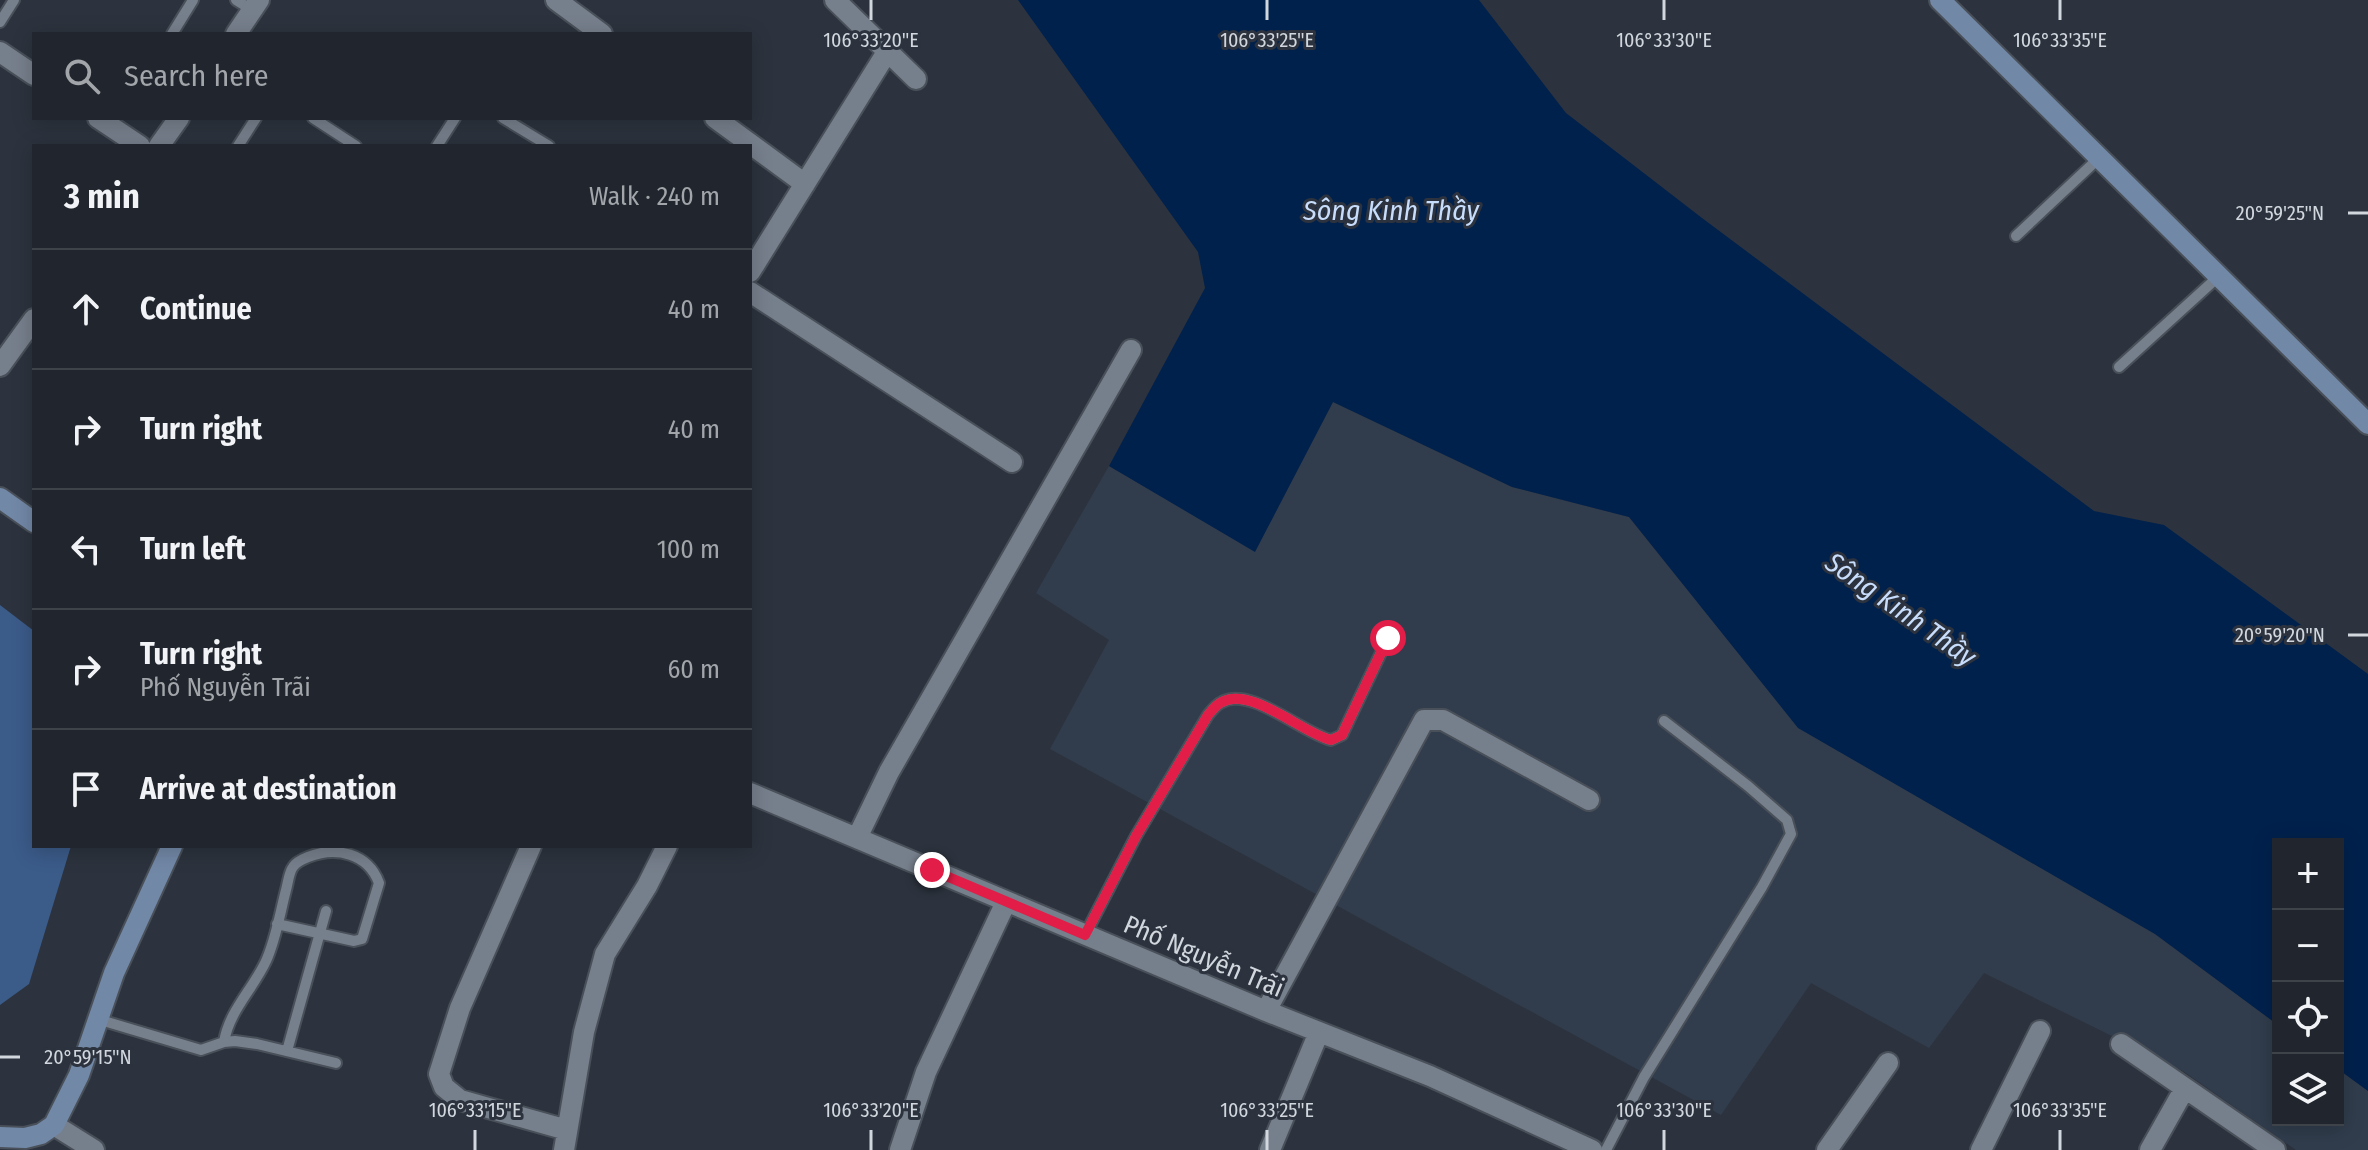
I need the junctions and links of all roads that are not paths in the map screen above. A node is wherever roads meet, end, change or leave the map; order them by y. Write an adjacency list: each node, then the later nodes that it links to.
1 (14, 0): 7 (lane)
2 (193, 0): 8 (lane)
3 (556, 0): 10 (street)
4 (835, 0): 12 (street)
5 (1940, 0): 30 (street)
6 (249, 3): 9 (street)
7 (0, 22)
8 (173, 32)
9 (237, 32)
10 (599, 32)
11 (0, 52): 13 (street)
12 (887, 52): 14 (street); 31 (street)
13 (32, 74)
14 (916, 79)
15 (178, 120): 23 (street)
16 (255, 120): 24 (lane)
17 (316, 120): 25 (lane)
18 (454, 120): 26 (lane)
19 (506, 120): 27 (lane)
20 (718, 120): 28 (street)
21 (108, 121): 22 (street)
22 (137, 144)
23 (160, 144)
24 (239, 144)
25 (353, 144)
26 (438, 144)
27 (546, 144)
28 (750, 144)
29 (752, 145): 31 (street)
30 (2099, 158): 32 (lane); 34 (street)
31 (805, 184): 33 (street)
32 (2016, 236)
33 (752, 269)
34 (2219, 276): 39 (lane); 40 (street)
35 (752, 293): 41 (street)
36 (32, 322): 38 (street)
37 (1131, 350): 48 (street)
38 (0, 366)
39 (2119, 367)
40 (2368, 424)
41 (1012, 462)
42 (0, 498): 43 (street)
43 (32, 521)
44 (1388, 638): 56 (lane)
45 (1664, 721): 74 (lane)
46 (752, 794): 48 (street, Phố Nguyễn Trãi)
47 (1589, 800): 57 (street)
48 (857, 838): 52 (street, Phố Nguyễn Trãi)
49 (171, 848): 58 (street)
50 (530, 848): 69 (street)
51 (666, 848): 69 (street)
52 (1006, 902): 56 (street, Phố Nguyễn Trãi); 71 (street)
53 (326, 911): 55 (lane)
54 (277, 924): 55 (lane); 55 (lane); 61 (lane)
55 (320, 934): 63 (lane)
56 (1085, 935): 57 (street, Phố Nguyễn Trãi)
57 (1266, 1011): 60 (street, Phố Nguyễn Trãi)
58 (97, 1019): 61 (lane); 67 (street)
59 (2040, 1031): 76 (street)
60 (1319, 1032): 72 (street); 73 (street, Phố Nguyễn Trãi)
61 (224, 1042): 63 (lane)
62 (2121, 1044): 66 (street)
63 (287, 1051): 64 (lane)
64 (336, 1063)
65 (1888, 1063): 75 (street)
66 (2185, 1088): 77 (street); 78 (street)
67 (54, 1125): 68 (street); 70 (street)
68 (0, 1137)
69 (566, 1140)
70 (94, 1150)
71 (900, 1150)
72 (1270, 1150)
73 (1592, 1150)
74 (1606, 1150)
75 (1827, 1150)
76 (1981, 1150)
77 (2150, 1150)
78 (2275, 1150)

